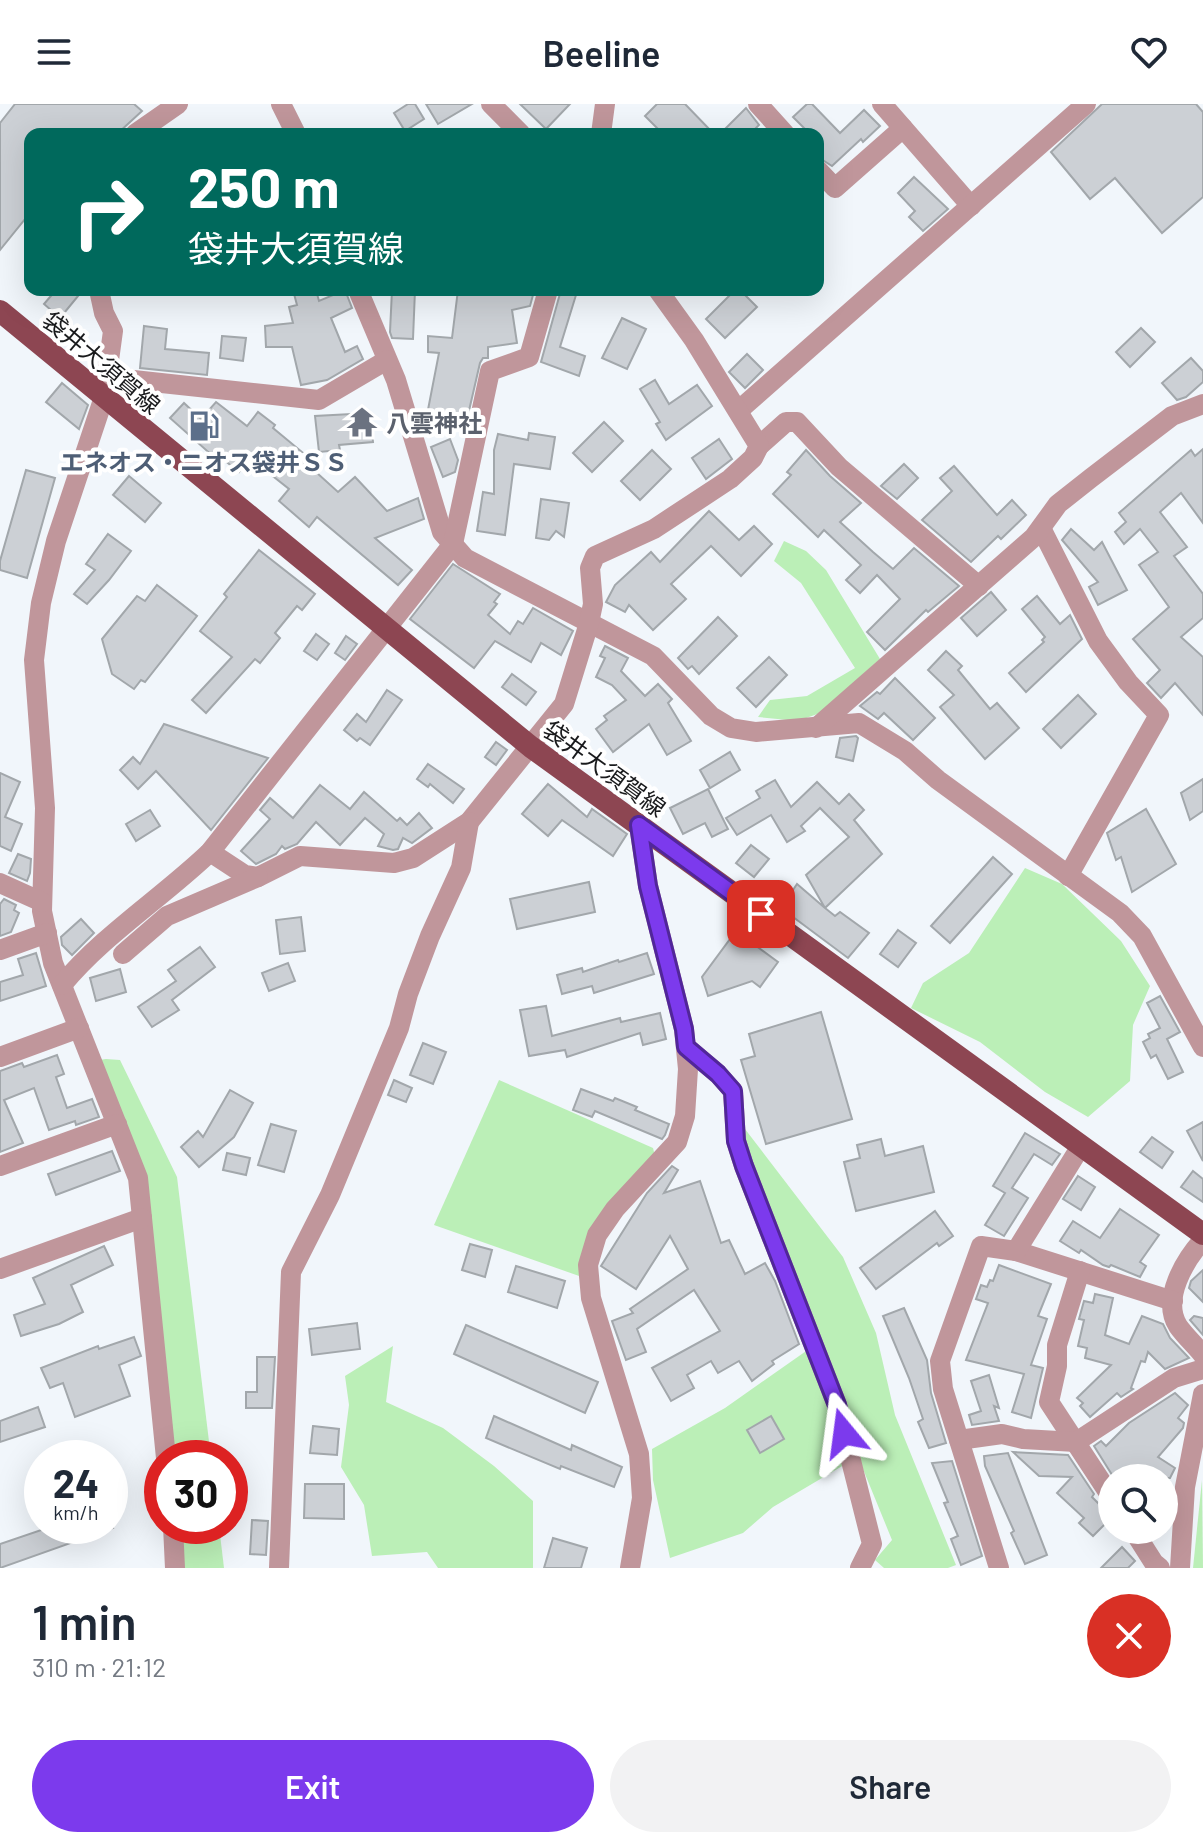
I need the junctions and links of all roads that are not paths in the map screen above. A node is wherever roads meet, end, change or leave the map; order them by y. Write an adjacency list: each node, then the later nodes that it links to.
1 (281, 104): 9 (street)
2 (491, 104): 10 (street)
3 (605, 104): 11 (street)
4 (758, 104): 12 (street)
5 (882, 104): 13 (street)
6 (1086, 104): 15 (street)
7 (167, 107): 8 (street)
8 (142, 128)
9 (293, 128)
10 (514, 128)
11 (602, 128)
12 (780, 128)
13 (903, 128): 14 (street); 15 (street)
14 (824, 176)
15 (971, 206): 24 (street)
16 (100, 296): 22 (street)
17 (360, 296): 21 (street)
18 (546, 296): 27 (street)
19 (662, 296): 24 (street)
20 (0, 311): 22 (main road, 袋井大須賀線)
21 (387, 360): 22 (street); 27 (street)
22 (105, 387): 30 (main road, 袋井大須賀線); 39 (street)
23 (1203, 404): 26 (street)
24 (738, 411): 25 (street)
25 (759, 446): 28 (street); 29 (street)
26 (1041, 528): 28 (street); 36 (street)
27 (453, 544): 29 (street); 30 (street)
28 (979, 586): 31 (street)
29 (589, 623): 31 (street); 32 (street)
30 (386, 630): 32 (main road, 袋井大須賀線); 35 (street)
31 (816, 728): 36 (street)
32 (531, 747): 33 (street); 34 (main road, 袋井大須賀線)
33 (469, 822): 37 (street); 67 (street)
34 (639, 825): 45 (street); 49 (main road, 袋井大須賀線)
35 (210, 852): 37 (street); 43 (street)
36 (1068, 876): 46 (street)
37 (258, 877): 42 (street)
38 (0, 883): 39 (street)
39 (42, 902): 40 (street)
40 (47, 933): 41 (street); 43 (street)
41 (0, 950)
42 (123, 954)
43 (62, 985): 44 (street)
44 (79, 1028): 47 (street); 48 (street)
45 (686, 1047): 68 (street); 69 (street)
46 (1203, 1047)
47 (0, 1057)
48 (117, 1124): 50 (street); 51 (street)
49 (1081, 1146): 52 (main road, 袋井大須賀線); 53 (street)
50 (0, 1166)
51 (142, 1218): 54 (street); 60 (street)
52 (1203, 1237): 56 (street)
53 (1016, 1251): 55 (street); 61 (street)
54 (0, 1269)
55 (1080, 1271): 56 (street); 62 (street)
56 (1173, 1301): 57 (street)
57 (1203, 1355)
58 (1203, 1369): 62 (street)
59 (1203, 1394): 72 (street)
60 (164, 1440)
61 (959, 1440): 62 (street); 70 (street)
62 (1076, 1442): 63 (street)
63 (1098, 1476)
64 (174, 1544): 66 (street)
65 (1142, 1544): 71 (street)
66 (175, 1568)
67 (279, 1568)
68 (630, 1568)
69 (860, 1568)
70 (999, 1568)
71 (1160, 1568)
72 (1180, 1568)

